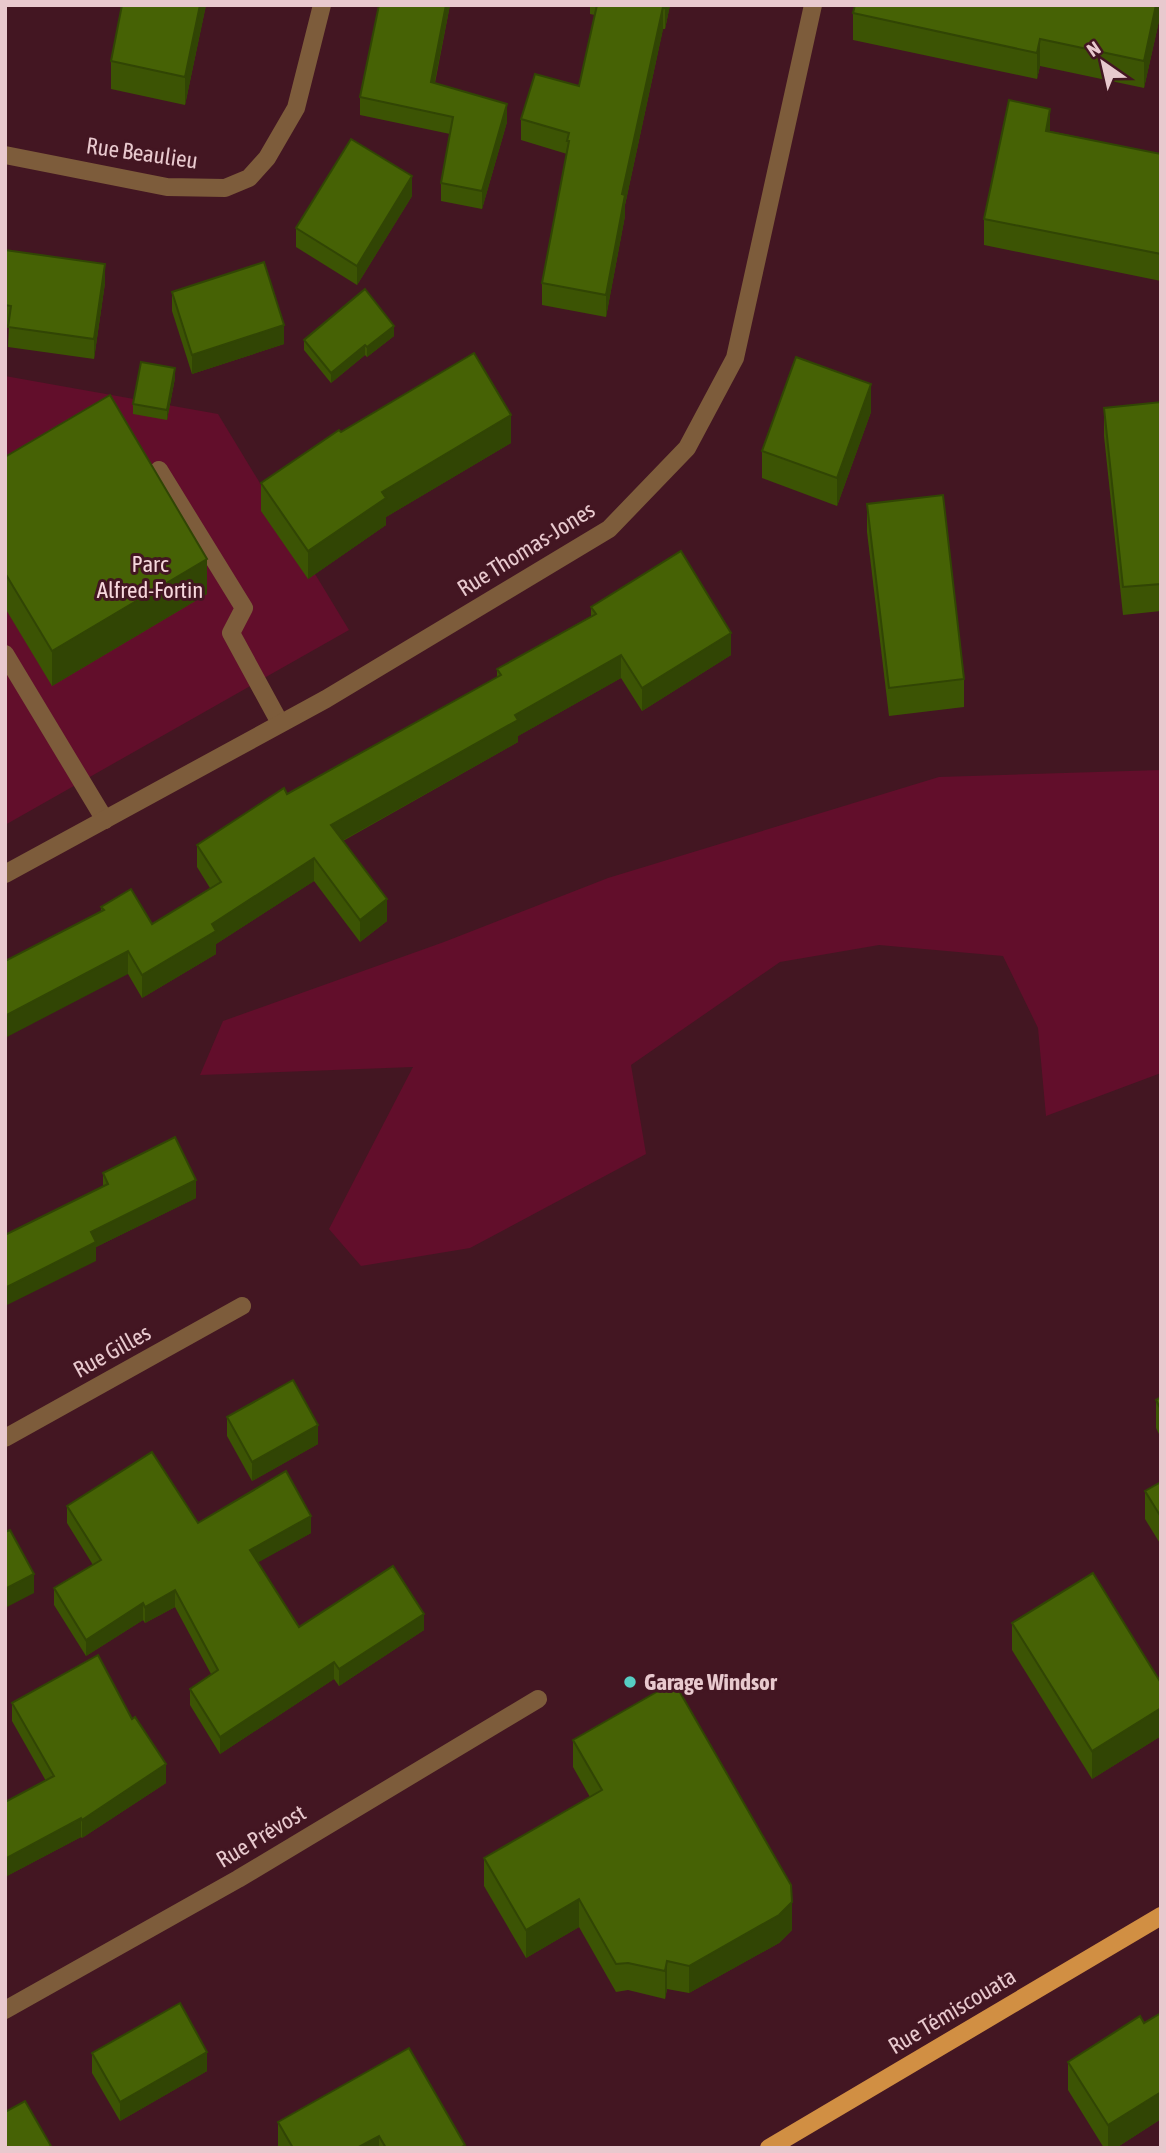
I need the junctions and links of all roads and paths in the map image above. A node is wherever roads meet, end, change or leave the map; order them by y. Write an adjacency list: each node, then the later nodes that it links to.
1 (322, 5): 3 (street, Rue Beaulieu)
2 (813, 5): 6 (street, Rue Thomas-Jones)
3 (5, 155)
4 (159, 470): 6 (street)
5 (5, 654): 7 (street)
6 (280, 723): 7 (street, Rue Thomas-Jones)
7 (105, 820): 8 (street, Rue Thomas-Jones)
8 (5, 874)
9 (242, 1306): 10 (street, Rue Gilles)
10 (5, 1438)
11 (538, 1699): 13 (street, Rue Prévost)
12 (1161, 1916): 14 (main road, Rue Témiscouata)
13 (5, 2010)
14 (769, 2148)

